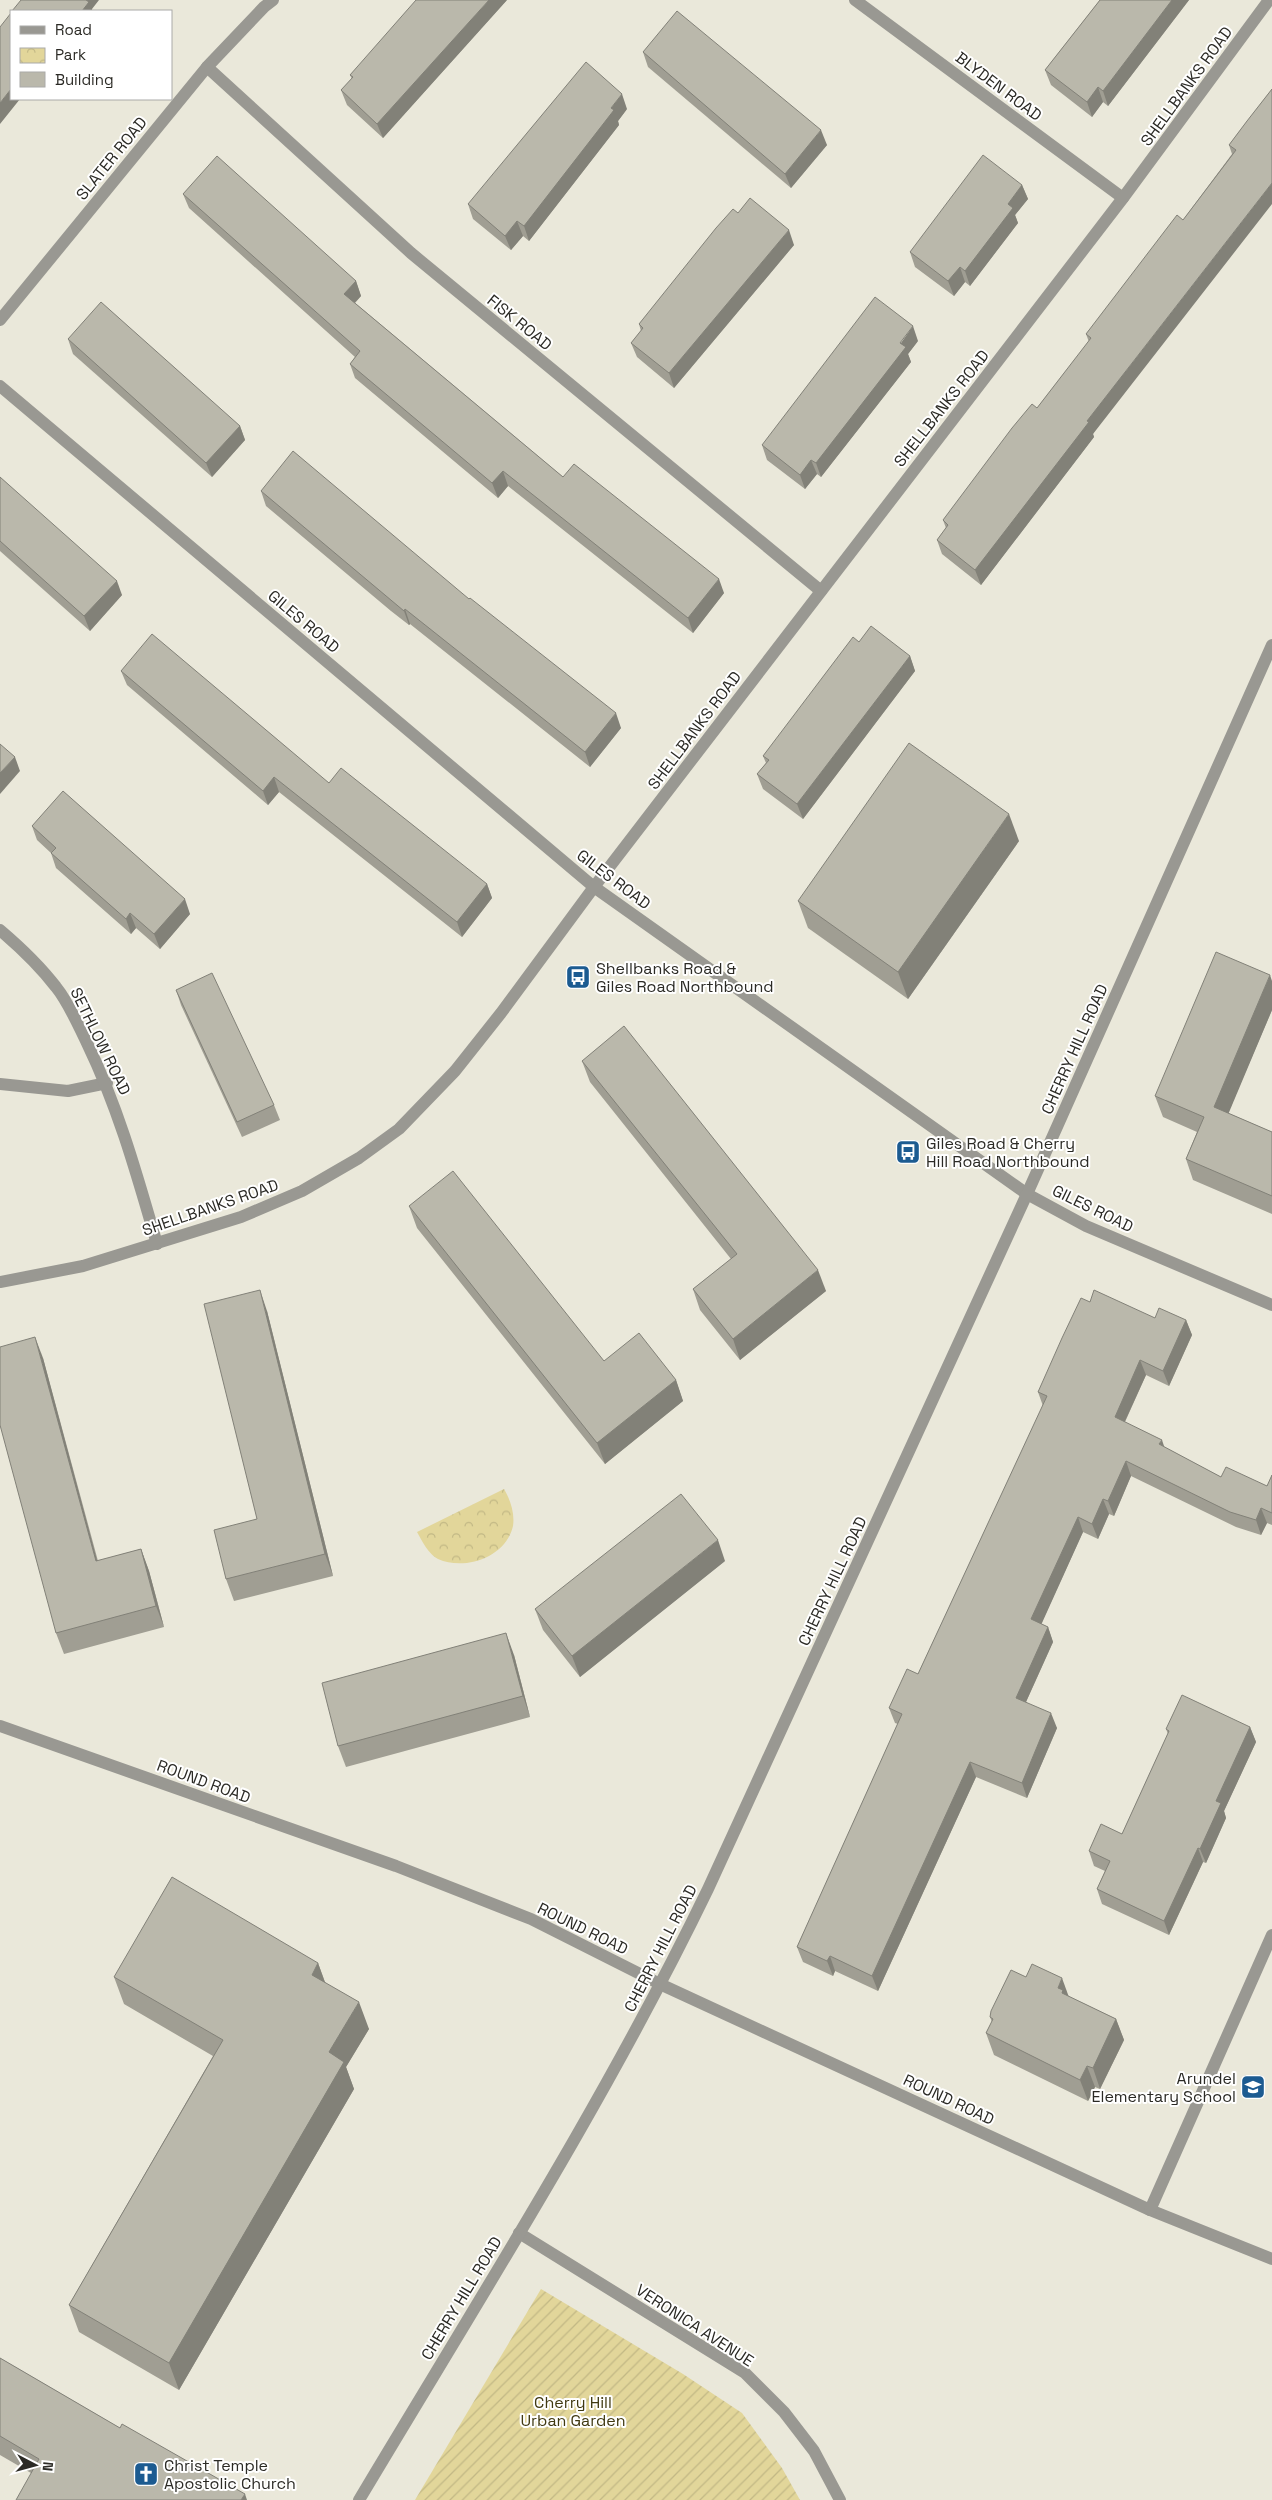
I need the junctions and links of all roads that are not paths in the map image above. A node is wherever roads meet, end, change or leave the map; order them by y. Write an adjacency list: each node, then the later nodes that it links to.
1 (273, 0): 4 (street, SLATER ROAD)
2 (855, 0): 5 (street, BLYDEN ROAD)
3 (1269, 0): 5 (street, SHELLBANKS ROAD)
4 (207, 67): 6 (street, SLATER ROAD); 8 (street, FISK ROAD)
5 (1123, 198): 8 (street, SHELLBANKS ROAD)
6 (0, 320)
7 (0, 386): 10 (street, GILES ROAD)
8 (821, 591): 10 (street, SHELLBANKS ROAD)
9 (1272, 644): 14 (street, CHERRY HILL ROAD)
10 (594, 888): 14 (street, GILES ROAD); 15 (street, SHELLBANKS ROAD)
11 (0, 930): 12 (street, SETHLOW ROAD)
12 (106, 1083): 13 (street); 15 (street, SETHLOW ROAD)
13 (0, 1084)
14 (1028, 1194): 17 (street, GILES ROAD); 20 (street, CHERRY HILL ROAD)
15 (157, 1244): 16 (street, SHELLBANKS ROAD)
16 (0, 1282)
17 (1272, 1305)
18 (0, 1726): 20 (street, ROUND ROAD)
19 (1272, 1935): 21 (street)
20 (662, 1985): 21 (street, ROUND ROAD); 22 (street, CHERRY HILL ROAD)
21 (1150, 2210): 23 (street, ROUND ROAD)
22 (519, 2233): 24 (street, CHERRY HILL ROAD); 25 (street, VERONICA AVENUE)
23 (1272, 2260)
24 (359, 2500)
25 (840, 2500)

